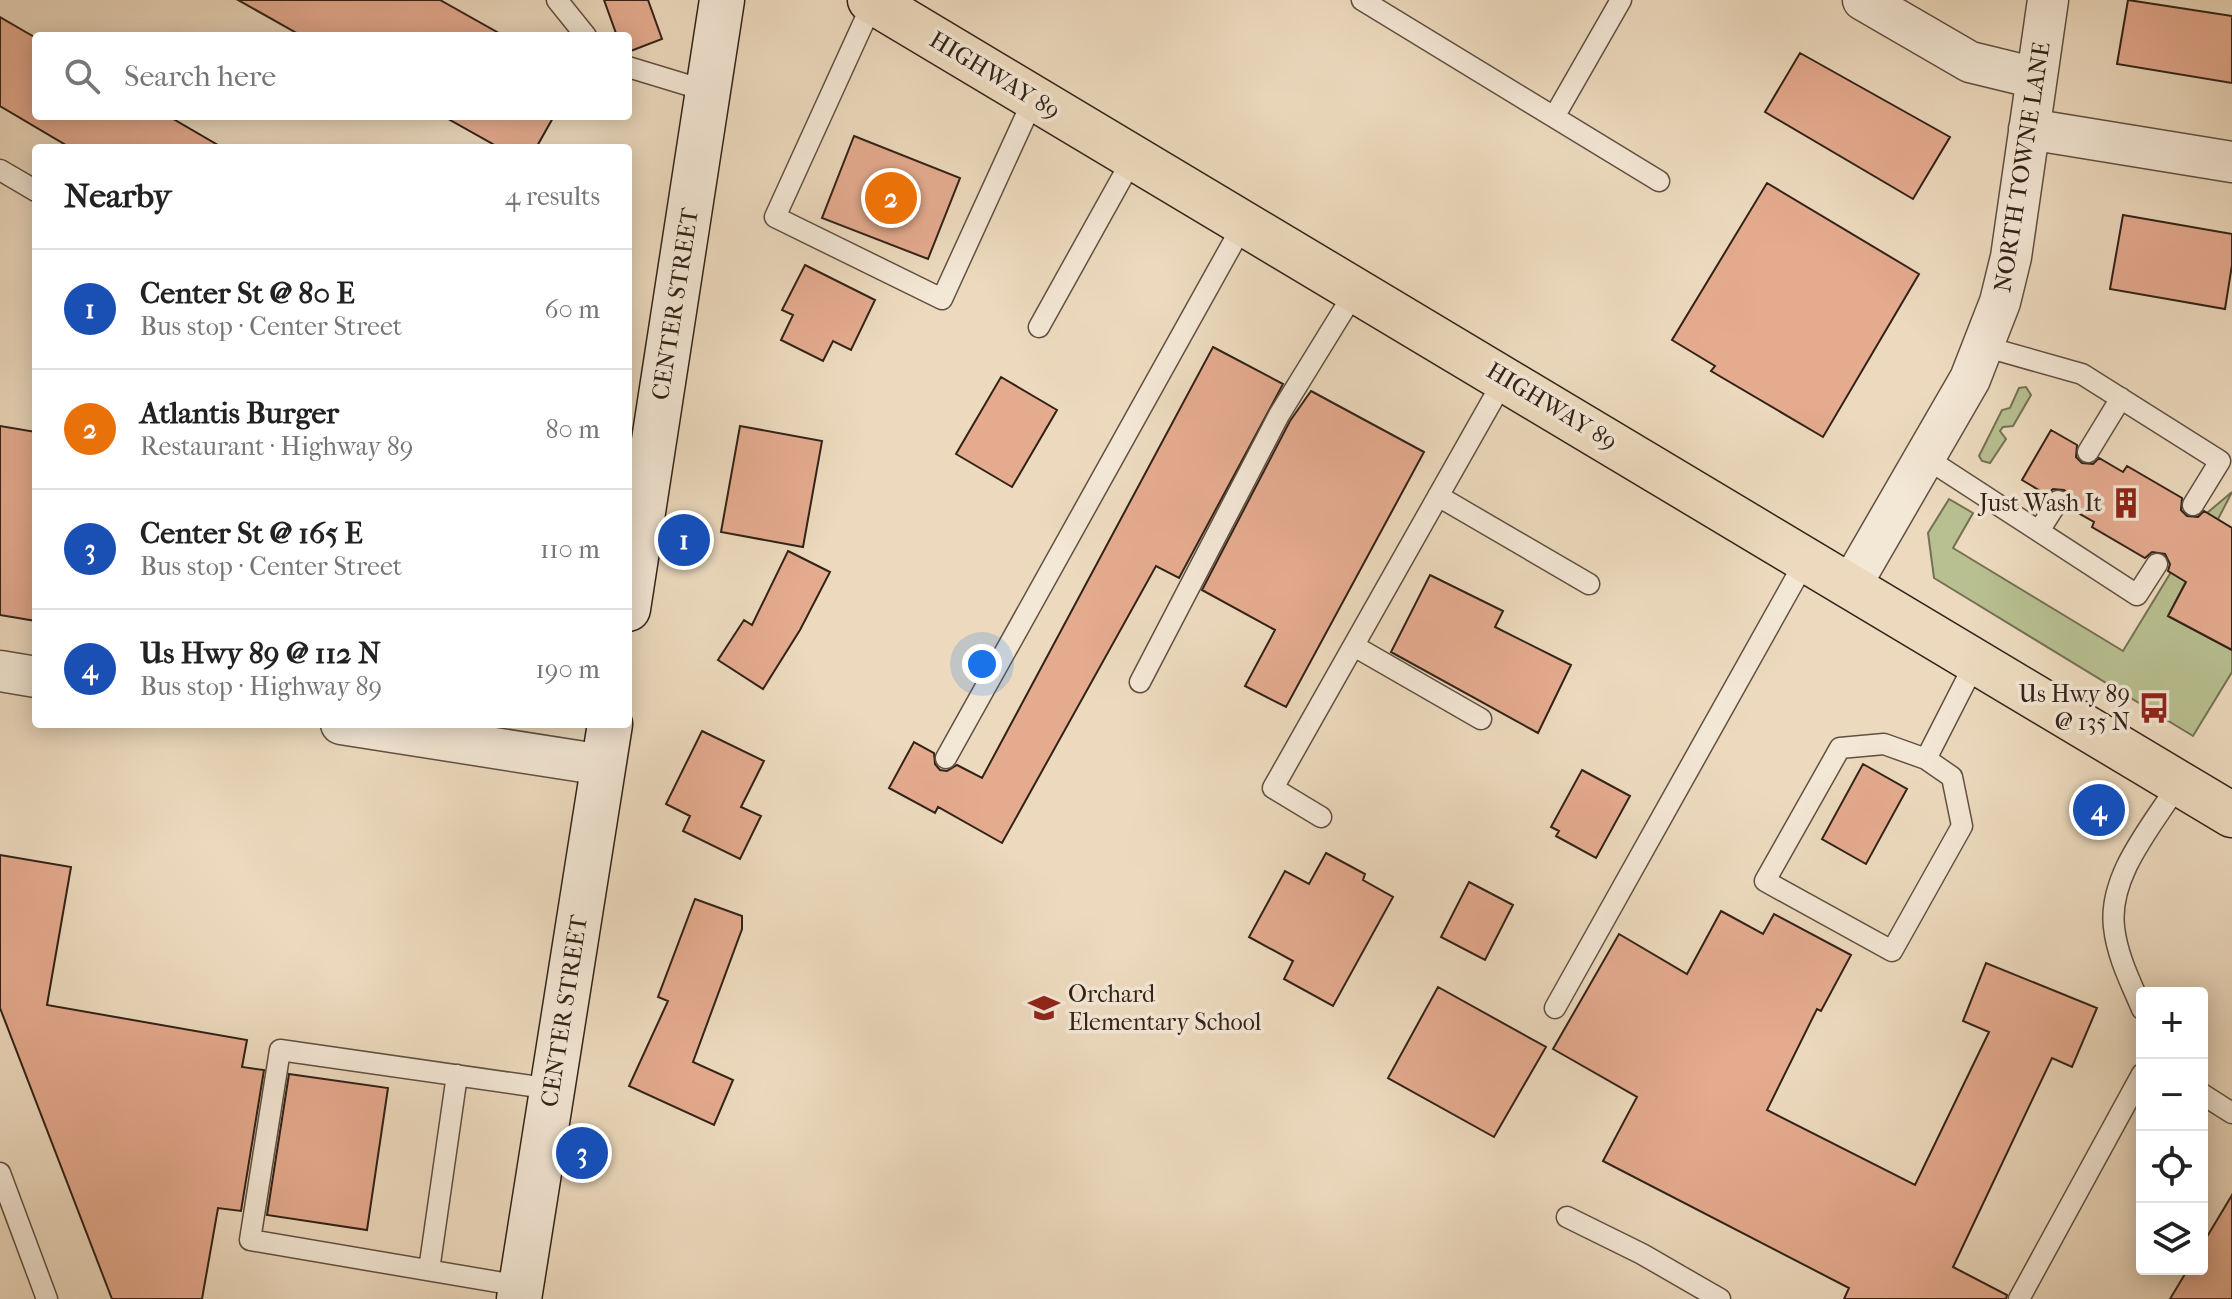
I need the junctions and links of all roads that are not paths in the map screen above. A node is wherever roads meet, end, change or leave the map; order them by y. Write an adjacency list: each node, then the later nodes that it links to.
1 (557, 0): 8 (lane)
2 (722, 0): 11 (main road, CENTER STREET)
3 (1362, 0): 13 (lane)
4 (1621, 0): 13 (lane)
5 (1863, 0): 10 (street)
6 (2048, 0): 10 (street, NORTH TOWNE LANE)
7 (871, 1): 12 (main road, HIGHWAY 89); 12 (lane)
8 (583, 32)
9 (632, 68): 11 (lane)
10 (2036, 78): 14 (street, NORTH TOWNE LANE)
11 (707, 91): 34 (main road, CENTER STREET)
12 (1034, 98): 15 (main road, HIGHWAY 89)
13 (1554, 117): 18 (lane)
14 (2029, 129): 16 (street); 23 (street, NORTH TOWNE LANE)
15 (1133, 158): 20 (main road, HIGHWAY 89); 22 (lane)
16 (2232, 162)
17 (0, 170): 19 (lane)
18 (1659, 181)
19 (32, 189)
20 (1244, 223): 21 (main road, HIGHWAY 89); 45 (lane)
21 (1356, 290): 24 (main road, HIGHWAY 89); 41 (lane)
22 (1039, 327)
23 (1983, 346): 25 (lane); 27 (street, NORTH TOWNE LANE)
24 (1505, 378): 28 (lane); 32 (main road, HIGHWAY 89)
25 (2121, 398): 26 (lane); 30 (lane)
26 (2088, 452)
27 (1926, 458): 31 (lane); 36 (street, NORTH TOWNE LANE)
28 (1438, 496): 35 (lane); 37 (lane)
29 (2058, 501): 31 (lane)
30 (2193, 505)
31 (2039, 531): 33 (lane)
32 (1807, 558): 36 (main road, HIGHWAY 89); 51 (lane)
33 (2157, 564)
34 (632, 583)
35 (1589, 584)
36 (1851, 585): 38 (main road, HIGHWAY 89)
37 (1354, 646): 42 (lane); 49 (lane)
38 (1976, 661): 46 (lane); 47 (main road, HIGHWAY 89)
39 (0, 671): 40 (street)
40 (32, 676)
41 (1140, 682)
42 (1481, 719)
43 (394, 728): 44 (street)
44 (607, 744): 54 (main road, CENTER STREET)
45 (946, 758)
46 (1926, 759): 46 (lane)
47 (2179, 783): 48 (main road, HIGHWAY 89); 50 (lane)
48 (2232, 815)
49 (1321, 817)
50 (2136, 995)
51 (1555, 1008)
52 (457, 1075): 54 (lane); 59 (lane); 59 (lane)
53 (2136, 1085): 63 (lane)
54 (552, 1089): 60 (main road, CENTER STREET)
55 (2208, 1098): 56 (lane)
56 (2232, 1113)
57 (0, 1173): 61 (lane)
58 (1567, 1217): 62 (lane)
59 (429, 1270): 60 (lane)
60 (520, 1292)
61 (47, 1299)
62 (1720, 1299)
63 (2019, 1299)

